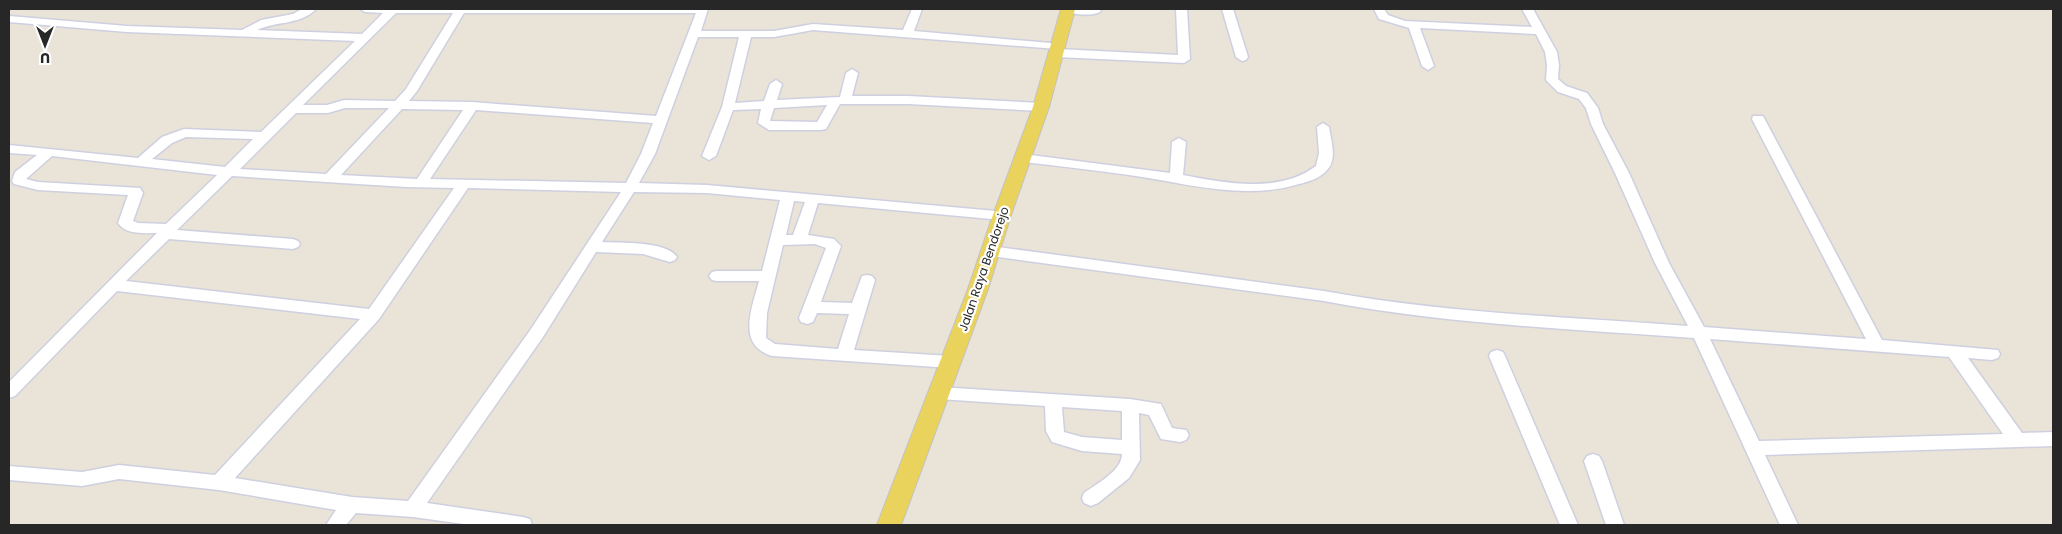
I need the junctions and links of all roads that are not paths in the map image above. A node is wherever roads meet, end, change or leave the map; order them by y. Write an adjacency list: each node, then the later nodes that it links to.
1 (310, 9): 16 (street)
2 (365, 9): 10 (street)
3 (703, 9): 11 (street); 17 (street)
4 (917, 9): 19 (street)
5 (1068, 9): 12 (street); 21 (main road, Jalan Raya Bendorejo)
6 (1182, 9): 21 (street)
7 (1227, 9): 22 (street)
8 (1379, 9): 14 (street)
9 (1528, 9): 15 (street)
10 (393, 10): 11 (street); 20 (street)
11 (459, 10): 27 (street)
12 (1095, 11)
13 (9, 19): 16 (street)
14 (1414, 24): 15 (street); 23 (street)
15 (1539, 31): 65 (street)
16 (245, 32): 20 (street)
17 (693, 34): 18 (street); 34 (street)
18 (746, 34): 19 (street); 31 (street)
19 (907, 34): 21 (street)
20 (366, 38): 32 (street)
21 (1057, 49): 30 (main road, Jalan Raya Bendorejo)
22 (1242, 57)
23 (1428, 66)
24 (852, 73): 26 (street)
25 (776, 84): 28 (street)
26 (840, 100): 28 (street); 28 (street); 30 (street)
27 (399, 105): 29 (street); 32 (street); 44 (street)
28 (768, 105): 31 (street)
29 (472, 106): 34 (street); 46 (street)
30 (1041, 107): 41 (main road, Jalan Raya Bendorejo)
31 (728, 108): 40 (street)
32 (293, 109): 36 (street)
33 (1758, 119): 66 (street)
34 (660, 120): 48 (street)
35 (1324, 127): 45 (street)
36 (266, 136): 42 (street); 43 (street)
37 (1179, 142): 45 (street)
38 (9, 149): 39 (street)
39 (49, 152): 42 (street); 52 (street)
40 (710, 156)
41 (1022, 158): 45 (street); 51 (main road, Jalan Raya Bendorejo)
42 (142, 161): 43 (street)
43 (229, 172): 44 (street); 52 (street)
44 (330, 178): 46 (street)
45 (1176, 178)
46 (421, 183): 47 (street)
47 (464, 184): 48 (street); 64 (street)
48 (631, 186): 49 (street); 56 (street)
49 (788, 196): 50 (street); 53 (street)
50 (813, 198): 51 (street); 54 (street)
51 (1002, 215): 57 (main road, Jalan Raya Bendorejo)
52 (167, 232): 55 (street); 62 (street)
53 (778, 240): 54 (street); 60 (street)
54 (799, 240): 63 (street)
55 (293, 244)
56 (592, 247): 58 (street); 86 (street)
57 (991, 251): 65 (street); 71 (main road, Jalan Raya Bendorejo)
58 (670, 257)
59 (717, 276): 60 (street)
60 (769, 276): 69 (street)
61 (867, 280): 63 (street)
62 (113, 285): 64 (street); 72 (street)
63 (858, 309): 69 (street)
64 (373, 315): 83 (street)
65 (1700, 334): 66 (street); 80 (street)
66 (1877, 345): 67 (street)
67 (1954, 351): 68 (street); 78 (street)
68 (1992, 354)
69 (844, 355): 71 (street)
70 (1497, 356): 90 (street)
71 (950, 362): 73 (main road, Jalan Raya Bendorejo)
72 (9, 392)
73 (939, 393): 74 (street); 89 (main road, Jalan Raya Bendorejo)
74 (1053, 400): 75 (street); 79 (street)
75 (1130, 405): 76 (street); 79 (street)
76 (1180, 435)
77 (2053, 439): 78 (street)
78 (2017, 440): 80 (street)
79 (1131, 448): 84 (street)
80 (1754, 448): 92 (street)
81 (1593, 461): 91 (street)
82 (9, 473): 83 (street)
83 (219, 483): 85 (street)
84 (1091, 498)
85 (352, 505): 86 (street); 87 (street)
86 (413, 509): 88 (street)
87 (335, 525)
88 (523, 525)
89 (890, 525)
90 (1569, 525)
91 (1615, 525)
92 (1789, 525)

